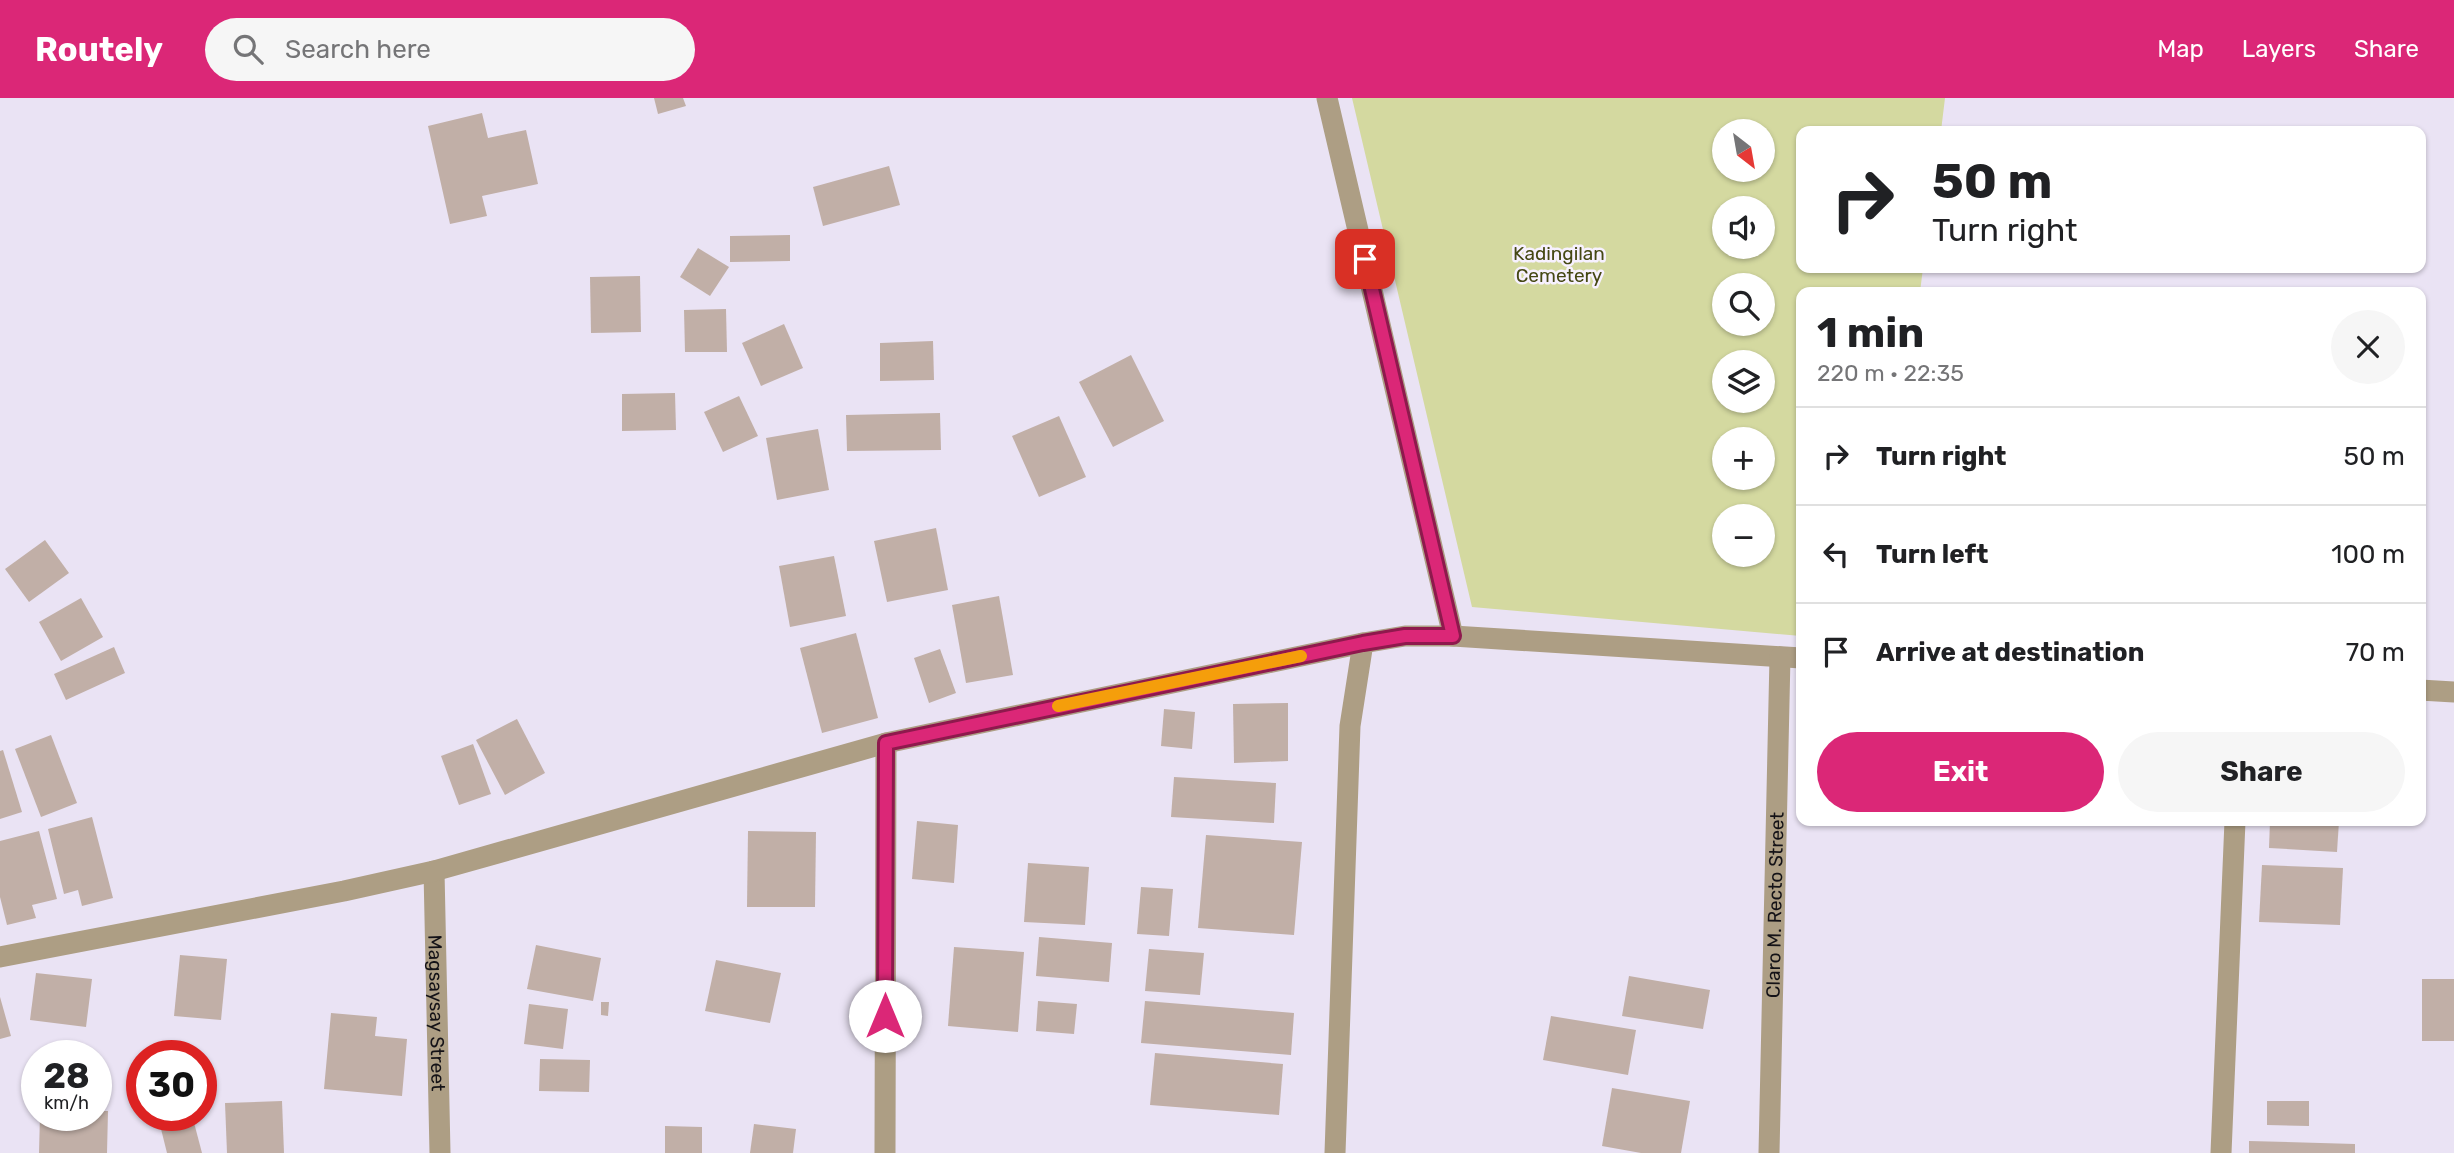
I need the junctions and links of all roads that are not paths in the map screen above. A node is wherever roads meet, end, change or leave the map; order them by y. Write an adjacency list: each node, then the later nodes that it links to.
1 (1327, 98): 2 (street)
2 (1453, 636): 3 (street); 4 (street)
3 (1363, 643): 7 (street); 13 (street)
4 (1791, 658): 14 (street, Claro M. Recto Street)
5 (2426, 690): 6 (street)
6 (2454, 692)
7 (886, 743): 9 (street); 12 (street)
8 (2235, 826): 15 (street)
9 (434, 871): 10 (street); 11 (street, Magsaysay Street)
10 (0, 957)
11 (440, 1153)
12 (885, 1153)
13 (1335, 1153)
14 (1769, 1153)
15 (2221, 1153)

